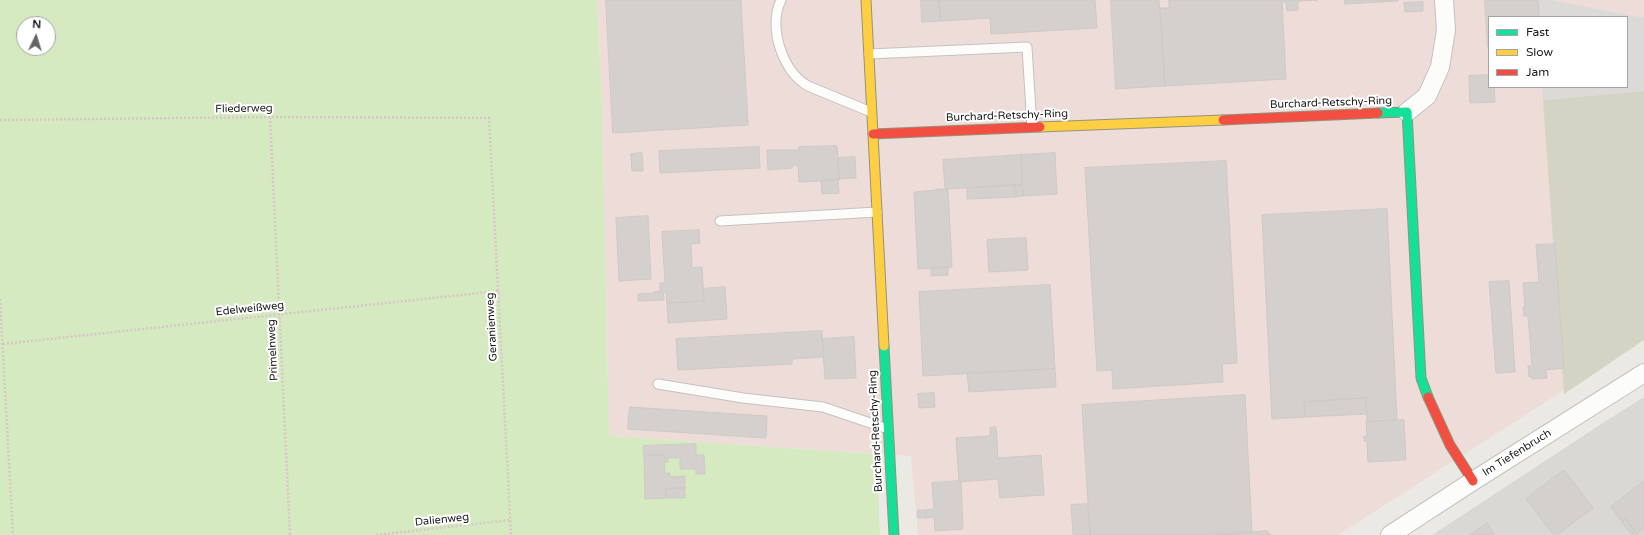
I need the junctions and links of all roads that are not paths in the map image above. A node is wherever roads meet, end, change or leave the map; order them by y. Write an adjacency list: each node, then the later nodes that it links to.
1 (781, 0): 5 (lane)
2 (866, 0): 4 (street, Burchard-Retschy-Ring)
3 (1444, 0): 6 (street)
4 (869, 54): 5 (street, Burchard-Retschy-Ring); 7 (lane)
5 (872, 112): 8 (street, Burchard-Retschy-Ring)
6 (1407, 112): 7 (street, Burchard-Retschy-Ring); 14 (street, Burchard-Retschy-Ring)
7 (1032, 127): 8 (street, Burchard-Retschy-Ring)
8 (873, 134): 9 (street, Burchard-Retschy-Ring)
9 (877, 212): 10 (lane); 13 (street, Burchard-Retschy-Ring)
10 (720, 221)
11 (1644, 373): 14 (street, Im Tiefenbruch)
12 (658, 384): 13 (lane)
13 (888, 429): 15 (street, Burchard-Retschy-Ring)
14 (1473, 480): 16 (street, Im Tiefenbruch)
15 (894, 535)
16 (1390, 535)

